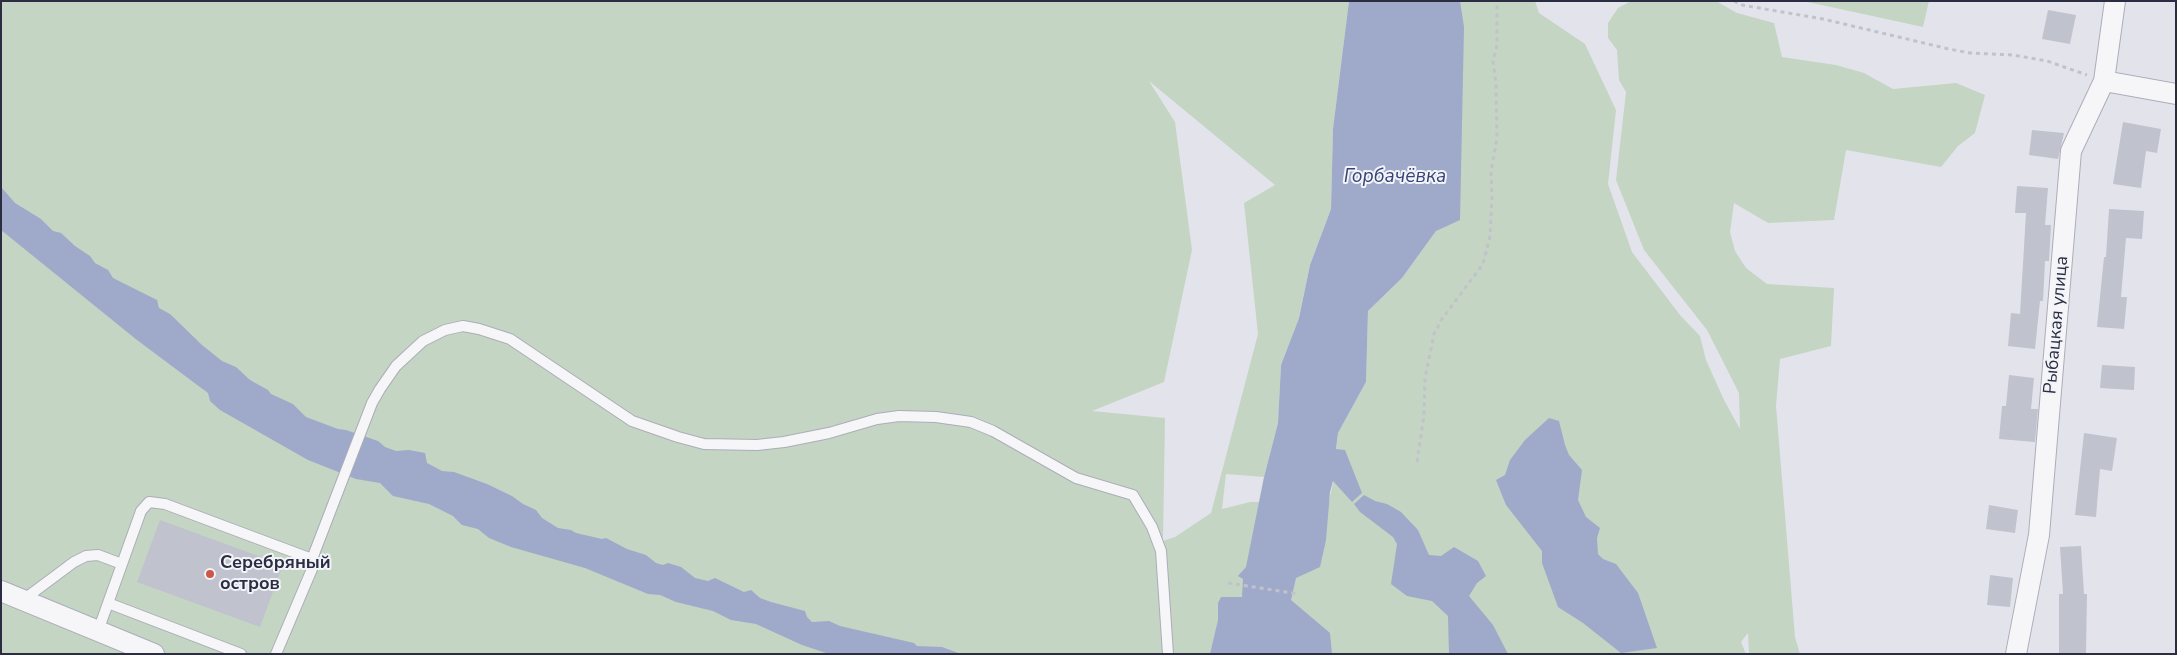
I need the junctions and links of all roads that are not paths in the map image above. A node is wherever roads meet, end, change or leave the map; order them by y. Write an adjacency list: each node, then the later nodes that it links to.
1 (2116, 1): 2 (street, Рыбацкая улица)
2 (2104, 81): 3 (street); 14 (street, Рыбацкая улица)
3 (2176, 94)
4 (312, 559): 5 (lane); 12 (lane); 13 (lane)
5 (122, 564): 7 (lane); 8 (lane)
6 (1, 591): 7 (street)
7 (23, 600): 9 (street)
8 (108, 604): 9 (lane); 11 (lane)
9 (98, 631): 10 (street)
10 (154, 654)
11 (241, 654)
12 (276, 654)
13 (1168, 654)
14 (2016, 654)

